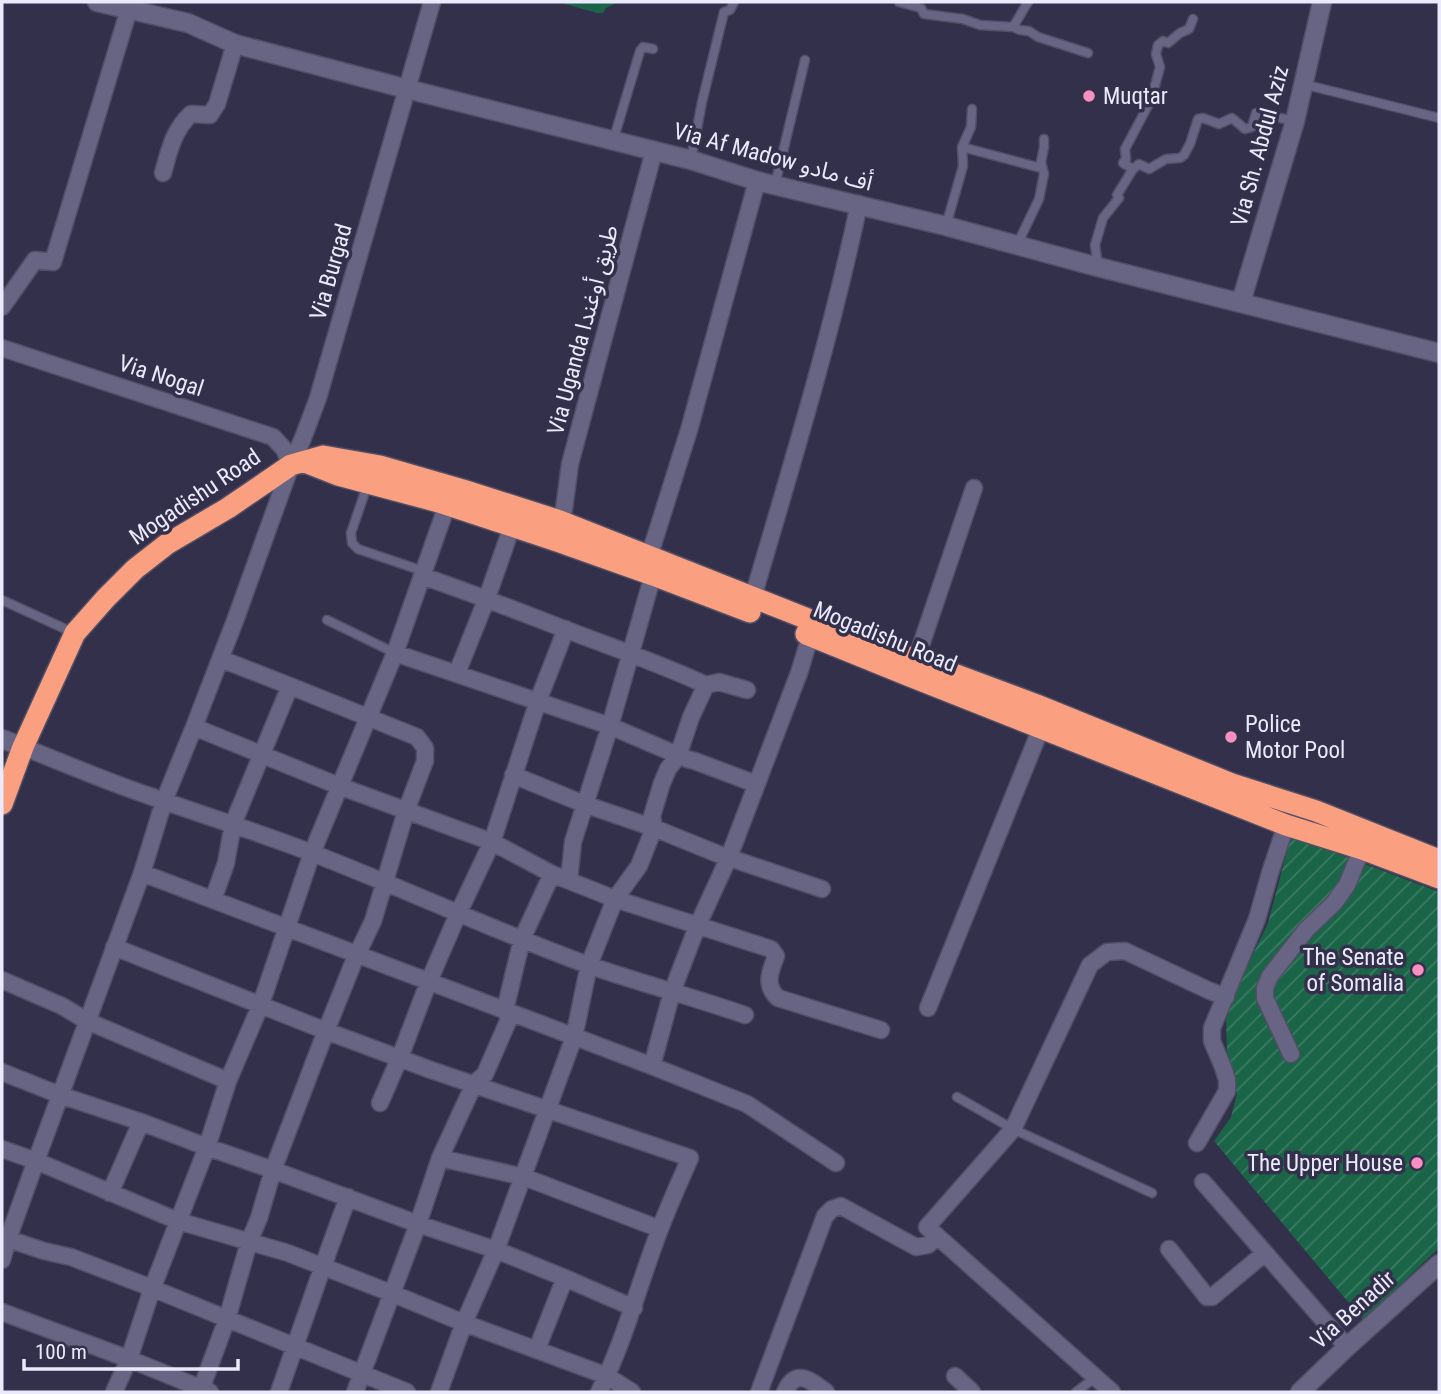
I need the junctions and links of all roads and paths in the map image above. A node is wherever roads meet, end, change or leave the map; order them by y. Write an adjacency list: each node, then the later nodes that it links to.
1 (97, 2): 7 (street, Via Af Madow أف مادو)
2 (432, 2): 15 (street, Via Burgad)
3 (734, 2): 23 (lane)
4 (899, 2): 9 (lane)
5 (1028, 2): 9 (lane)
6 (1322, 2): 14 (street, Via Sh. Abdul Aziz)
7 (129, 9): 10 (street, Via Af Madow أف مادو); 34 (street)
8 (1194, 19): 25 (lane)
9 (1013, 27): 12 (lane)
10 (235, 44): 15 (street, Via Af Madow أف مادو); 26 (street)
11 (653, 49): 20 (lane)
12 (1088, 53)
13 (805, 60): 28 (lane)
14 (1303, 84): 17 (lane); 18 (street, Via Sh. Abdul Aziz)
15 (407, 89): 20 (street, Via Af Madow أف مادو); 37 (street, Via Burgad)
16 (972, 109): 21 (lane)
17 (1439, 118)
18 (1296, 121): 25 (lane); 33 (street, Via Sh. Abdul Aziz)
19 (1044, 139): 24 (lane)
20 (613, 141): 22 (street, Via Af Madow أف مادو)
21 (962, 147): 24 (lane); 30 (lane)
22 (654, 151): 23 (street, Via Af Madow أف مادو); 41 (street, Via Uganda طريق أوغندا)
23 (691, 160): 27 (street, Via Af Madow أف مادو)
24 (1041, 167): 31 (lane)
25 (1133, 169): 32 (lane)
26 (163, 173)
27 (757, 181): 28 (street, Via Af Madow أف مادو); 43 (street)
28 (775, 184): 29 (street, Via Af Madow أف مادو)
29 (859, 204): 30 (street, Via Af Madow أف مادو); 45 (street)
30 (946, 226): 31 (street, Via Af Madow أف مادو)
31 (1017, 245): 32 (street, Via Af Madow أف مادو)
32 (1098, 267): 33 (street, Via Af Madow أف مادو)
33 (1241, 302): 36 (street, Via Af Madow أف مادو)
34 (2, 307)
35 (2, 348): 37 (street, Via Nogal)
36 (1439, 353)
37 (298, 463): 38 (highway, Mogadishu Road); 41 (highway, Mogadishu Road); 51 (highway, Mogadishu Road); 54 (street, Via Burgad)
38 (368, 483): 40 (highway, Mogadishu Road); 44 (lane)
39 (974, 488): 55 (street)
40 (447, 505): 42 (highway, Mogadishu Road); 44 (street)
41 (560, 521): 43 (highway, Mogadishu Road)
42 (512, 526): 43 (highway, Mogadishu Road); 46 (street)
43 (651, 566): 45 (highway, Mogadishu Road); 49 (highway, Mogadishu Road); 53 (street)
44 (422, 573): 46 (street); 52 (street)
45 (752, 597): 49 (highway, Mogadishu Road)
46 (487, 598): 50 (street); 56 (street)
47 (2, 600): 51 (lane)
48 (327, 620): 52 (lane)
49 (812, 628): 55 (highway, Mogadishu Road); 60 (highway, Mogadishu Road); 72 (street)
50 (565, 629): 53 (street); 61 (street)
51 (75, 633): 68 (highway, Mogadishu Road)
52 (395, 653): 56 (street); 62 (street)
53 (630, 653): 57 (street); 63 (street)
54 (220, 659): 58 (street); 64 (street, Via Burgad)
55 (916, 660): 60 (highway, Mogadishu Road)
56 (457, 673): 61 (street)
57 (706, 685): 59 (street); 70 (street)
58 (290, 686): 62 (street); 69 (street)
59 (747, 690)
60 (978, 692): 65 (highway, Mogadishu Road); 66 (highway, Mogadishu Road)
61 (538, 701): 63 (street); 71 (street)
62 (368, 717): 73 (street); 77 (street)
63 (610, 726): 70 (street); 76 (street)
64 (194, 727): 69 (street); 74 (street, Via Burgad)
65 (1041, 728): 66 (highway, Mogadishu Road); 106 (street)
66 (1080, 733): 79 (highway, Mogadishu Road); 81 (highway, Mogadishu Road)
67 (2, 739): 68 (street)
68 (23, 747): 74 (street); 75 (highway, Mogadishu Road)
69 (262, 755): 73 (street); 78 (street)
70 (678, 756): 72 (street); 80 (street)
71 (513, 775): 76 (street); 82 (street)
72 (756, 784): 84 (street)
73 (340, 786): 77 (street); 83 (street)
74 (164, 801): 78 (street); 86 (street, Via Burgad)
75 (2, 804)
76 (584, 804): 80 (street); 89 (street)
77 (406, 811): 82 (street); 90 (street)
78 (233, 824): 83 (street); 93 (street)
79 (1286, 825): 81 (highway, Mogadishu Road); 104 (street)
80 (654, 828): 84 (street); 92 (street)
81 (1365, 841): 85 (highway, Mogadishu Road); 88 (highway, Mogadishu Road); 113 (street)
82 (492, 842): 87 (street); 94 (street)
83 (312, 853): 90 (street); 96 (street)
84 (729, 857): 91 (street); 95 (street)
85 (1439, 860)
86 (142, 873): 93 (street); 98 (street, Via Burgad)
87 (552, 874): 89 (street); 97 (street)
88 (1439, 878)
89 (569, 880): 92 (street)
90 (384, 882): 94 (street); 99 (street)
91 (822, 889)
92 (615, 899): 95 (street); 100 (street)
93 (213, 900): 96 (street)
94 (458, 914): 97 (street); 102 (street)
95 (697, 927): 103 (street); 110 (street)
96 (288, 928): 99 (street); 105 (street)
97 (522, 939): 100 (street); 107 (street)
98 (114, 947): 105 (street); 109 (street, Via Burgad)
99 (358, 954): 102 (street); 111 (street)
100 (589, 965): 103 (street); 112 (street)
101 (2, 981): 109 (street)
102 (429, 982): 107 (street); 114 (street)
103 (671, 992): 108 (street); 115 (street)
104 (1226, 997): 124 (street); 125 (street)
105 (261, 1004): 111 (street); 117 (street)
106 (928, 1008)
107 (505, 1010): 112 (street); 118 (street)
108 (745, 1015)
109 (87, 1021): 117 (street); 119 (street, Via Burgad)
110 (881, 1030)
111 (326, 1031): 114 (street); 131 (street)
112 (574, 1037): 115 (street); 122 (street)
113 (1292, 1054)
114 (400, 1057): 118 (street); 121 (street)
115 (652, 1066): 130 (street)
116 (2, 1072): 119 (street)
117 (228, 1081): 126 (street)
118 (474, 1084): 122 (street); 128 (street)
119 (60, 1095): 123 (street); 129 (street, Via Burgad)
120 (957, 1097): 124 (lane)
121 (380, 1103)
122 (548, 1110): 132 (street); 139 (street)
123 (141, 1122): 126 (street); 134 (street)
124 (1013, 1129): 135 (lane); 140 (street)
125 (1197, 1143)
126 (207, 1147): 131 (street); 137 (street)
127 (2, 1149): 129 (street)
128 (440, 1158): 132 (street); 138 (street)
129 (36, 1161): 134 (street); 141 (street, Via Burgad)
130 (835, 1163)
131 (273, 1170): 136 (street); 142 (street)
132 (524, 1177): 139 (street); 144 (street)
133 (1203, 1182): 145 (street)
134 (110, 1193): 137 (street)
135 (1152, 1193)
136 (348, 1197): 138 (street); 148 (street)
137 (178, 1221): 142 (street); 150 (street)
138 (418, 1224): 144 (street); 151 (street)
139 (660, 1229): 152 (street)
140 (937, 1236): 163 (street); 172 (street)
141 (8, 1239): 146 (street, Via Burgad); 150 (street)
142 (249, 1242): 148 (street); 154 (street)
143 (1169, 1249): 145 (street)
144 (496, 1250): 149 (street); 155 (street)
145 (1265, 1253): 156 (street)
146 (2, 1260)
147 (1439, 1264): 156 (street, Via Benadir)
148 (323, 1266): 151 (street); 157 (street)
149 (565, 1278): 152 (street); 158 (street)
150 (152, 1289): 154 (street); 159 (street)
151 (391, 1293): 155 (street); 160 (street)
152 (634, 1308): 161 (street)
153 (2, 1312): 159 (street)
154 (227, 1319): 157 (street); 164 (street)
155 (464, 1323): 158 (street); 169 (street)
156 (1347, 1347): 178 (street, Via Benadir)
157 (295, 1348): 160 (street); 166 (street)
158 (537, 1349): 161 (street)
159 (130, 1359): 164 (street); 165 (street)
160 (362, 1373): 167 (street); 168 (street)
161 (607, 1376): 170 (street); 171 (street)
162 (955, 1376): 175 (street)
163 (1096, 1377): 176 (lane); 177 (street)
164 (204, 1391)
165 (114, 1392)
166 (279, 1392)
167 (355, 1392)
168 (407, 1392)
169 (439, 1392)
170 (599, 1392)
171 (632, 1392)
172 (759, 1392)
173 (785, 1392): 174 (street)
174 (827, 1392)
175 (972, 1392)
176 (1076, 1392)
177 (1112, 1392)
178 (1300, 1392)

